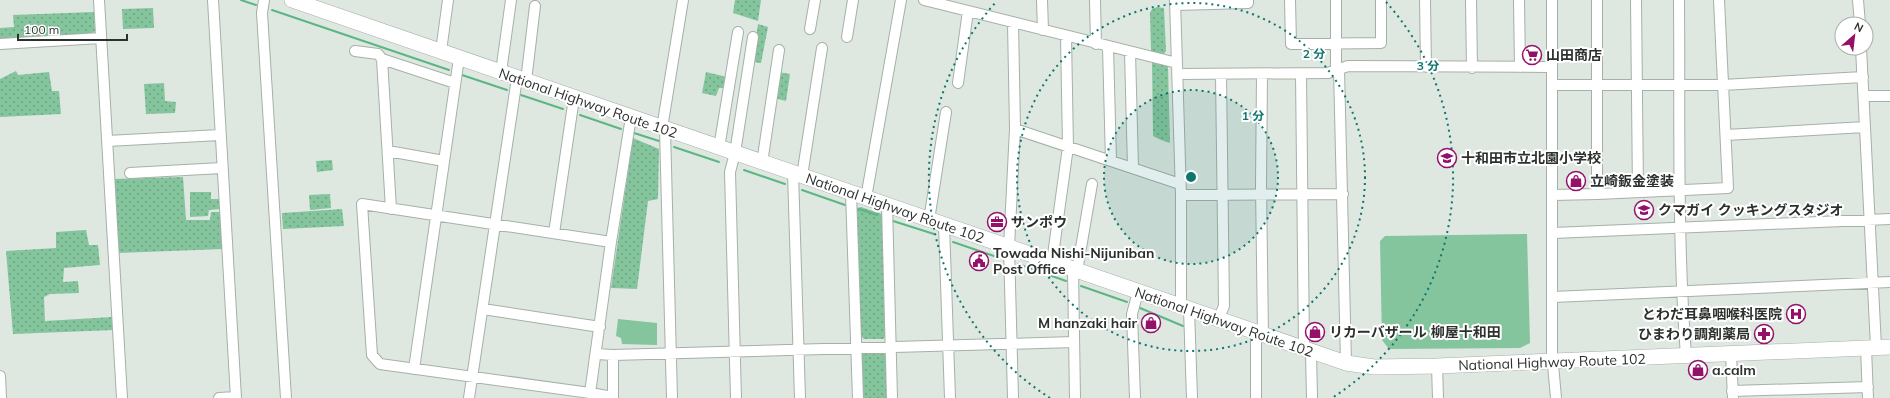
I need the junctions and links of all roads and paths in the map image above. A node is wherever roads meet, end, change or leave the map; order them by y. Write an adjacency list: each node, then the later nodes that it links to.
1 (99, 0): 38 (street)
2 (212, 0): 79 (street)
3 (264, 0): 158 (street)
4 (292, 0): 46 (highway, National Highway Route 102)
5 (448, 0): 46 (street)
6 (511, 0): 57 (street)
7 (683, 0): 77 (street)
8 (815, 0): 32 (street)
9 (852, 0): 35 (street)
10 (901, 0): 105 (street)
11 (924, 0): 29 (street)
12 (1042, 0): 33 (street)
13 (1095, 0): 40 (street)
14 (1248, 0): 27 (street)
15 (1290, 0): 41 (street)
16 (1336, 0): 41 (street)
17 (1380, 0): 41 (street)
18 (1425, 0): 52 (street)
19 (1471, 0): 55 (street)
20 (1519, 0): 53 (street)
21 (1552, 0): 54 (street)
22 (1597, 0): 67 (street)
23 (1636, 0): 68 (street)
24 (1679, 0): 69 (street)
25 (1719, 0): 70 (street)
26 (1858, 0): 30 (street)
27 (1175, 3): 51 (street)
28 (535, 6): 63 (street)
29 (968, 11): 31 (street); 65 (street)
30 (1859, 16)
31 (1013, 23): 33 (street); 78 (street)
32 (810, 29)
33 (1042, 30): 36 (street)
34 (738, 32): 83 (street)
35 (847, 36)
36 (1066, 36): 40 (street); 82 (street)
37 (753, 37): 85 (street)
38 (101, 38): 39 (street); 81 (street)
39 (0, 44)
40 (1096, 44): 42 (street)
41 (1336, 44): 56 (street)
42 (1108, 47): 47 (street); 87 (street)
43 (822, 48): 92 (street)
44 (779, 50): 88 (street)
45 (355, 51): 50 (street)
46 (441, 52): 49 (highway, National Highway Route 102)
47 (1130, 52): 51 (street); 90 (street)
48 (1862, 56): 62 (street)
49 (459, 58): 57 (highway, National Highway Route 102); 64 (street)
50 (382, 59): 64 (street); 84 (street)
51 (1177, 63): 58 (street)
52 (1426, 67): 55 (street); 56 (street)
53 (1520, 67): 54 (street); 55 (street)
54 (1552, 67): 66 (street)
55 (1472, 68)
56 (1338, 69): 61 (street); 99 (street)
57 (501, 72): 63 (highway, National Highway Route 102)
58 (1178, 74): 59 (street); 94 (street)
59 (1221, 74): 60 (street); 101 (street)
60 (1262, 74): 61 (street); 102 (street)
61 (1301, 74): 98 (street)
62 (1863, 77): 70 (street); 71 (street)
63 (522, 79): 73 (highway, National Highway Route 102); 112 (street)
64 (455, 83): 86 (street)
65 (958, 83)
66 (1553, 85): 67 (street); 103 (street)
67 (1597, 85): 68 (street); 100 (street)
68 (1637, 85): 69 (street); 96 (street)
69 (1680, 85): 70 (street); 95 (street)
70 (1723, 85): 80 (street)
71 (1864, 96): 72 (street); 76 (street)
72 (1890, 96)
73 (574, 98): 75 (highway, National Highway Route 102); 115 (street)
74 (946, 112): 110 (street)
75 (631, 117): 77 (highway, National Highway Route 102); 117 (street)
76 (1865, 127): 80 (street); 111 (street)
77 (663, 129): 83 (highway, National Highway Route 102); 141 (street)
78 (1015, 129): 82 (street); 118 (street)
79 (220, 135): 81 (street); 89 (street)
80 (1726, 135): 95 (street)
81 (107, 141): 155 (street)
82 (1068, 147): 87 (street); 119 (street)
83 (720, 148): 85 (highway, National Highway Route 102)
84 (388, 151): 86 (street); 107 (street)
85 (735, 154): 88 (highway, National Highway Route 102); 139 (street)
86 (444, 161): 108 (street)
87 (1111, 161): 90 (street)
88 (762, 163): 92 (highway, National Highway Route 102)
89 (222, 168): 91 (street); 157 (street)
90 (1133, 168): 94 (street)
91 (130, 173)
92 (798, 175): 97 (highway, National Highway Route 102); 137 (street)
93 (1092, 184): 120 (street)
94 (1180, 184): 104 (street)
95 (1678, 190): 96 (street); 114 (street)
96 (1638, 192): 100 (street)
97 (851, 193): 105 (highway, National Highway Route 102); 136 (street)
98 (1302, 194): 99 (street); 102 (street); 138 (street)
99 (1343, 194): 146 (street)
100 (1597, 194): 103 (street)
101 (1222, 195): 102 (street); 104 (street); 128 (street)
102 (1261, 195): 130 (street)
103 (1553, 195): 116 (street)
104 (1180, 196): 126 (street)
105 (866, 198): 106 (highway, National Highway Route 102)
106 (887, 205): 110 (highway, National Highway Route 102); 135 (street)
107 (391, 208): 108 (street); 148 (street)
108 (437, 215): 112 (street); 148 (street)
109 (1890, 219): 111 (street)
110 (929, 220): 113 (highway, National Highway Route 102)
111 (1870, 220): 114 (street); 122 (street)
112 (495, 224): 115 (street); 127 (street)
113 (944, 225): 118 (highway, National Highway Route 102); 133 (street)
114 (1679, 228): 116 (street); 123 (street)
115 (554, 233): 117 (street)
116 (1553, 233): 125 (street)
117 (611, 242): 129 (street)
118 (1009, 247): 119 (highway, National Highway Route 102); 132 (street)
119 (1052, 262): 120 (highway, National Highway Route 102)
120 (1075, 270): 124 (highway, National Highway Route 102); 131 (street)
121 (1890, 282): 122 (street)
122 (1873, 283): 123 (street); 134 (street)
123 (1681, 291): 125 (street); 144 (street)
124 (1138, 292): 126 (highway, National Highway Route 102); 169 (street)
125 (1552, 297): 145 (street)
126 (1185, 308): 128 (highway, National Highway Route 102); 170 (street)
127 (483, 309): 129 (street); 150 (street)
128 (1218, 320): 130 (highway, National Highway Route 102)
129 (600, 327): 140 (street)
130 (1260, 334): 138 (highway, National Highway Route 102); 171 (street)
131 (1074, 342): 132 (street); 168 (street)
132 (1011, 344): 133 (street); 167 (street)
133 (949, 346): 135 (street); 166 (street)
134 (1877, 347): 142 (highway, National Highway Route 102); 151 (street)
135 (890, 348): 136 (street); 165 (street)
136 (856, 349): 137 (street); 164 (street)
137 (798, 350): 139 (street); 163 (street)
138 (1308, 351): 146 (highway, National Highway Route 102); 172 (street)
139 (735, 353): 141 (street); 162 (street)
140 (597, 354): 143 (street); 152 (street)
141 (671, 354): 143 (street); 161 (street)
142 (1730, 354): 144 (highway, National Highway Route 102); 153 (street)
143 (613, 355): 160 (street)
144 (1686, 356): 145 (highway, National Highway Route 102)
145 (1554, 362): 147 (highway, National Highway Route 102); 174 (street)
146 (1346, 363): 147 (highway, National Highway Route 102)
147 (1437, 366): 173 (street)
148 (414, 369): 150 (street)
149 (0, 376): 154 (street)
150 (472, 377): 152 (street); 159 (street)
151 (1868, 387): 153 (street); 175 (street)
152 (593, 395): 160 (street)
153 (1732, 395)
154 (1, 398)
155 (122, 398)
156 (219, 398): 157 (street)
157 (236, 398)
158 (286, 398)
159 (470, 398)
160 (613, 398)
161 (672, 398)
162 (736, 398)
163 (800, 398)
164 (858, 398)
165 (892, 398)
166 (950, 398)
167 (1013, 398)
168 (1076, 398)
169 (1135, 398)
170 (1192, 398)
171 (1256, 398)
172 (1312, 398)
173 (1438, 398)
174 (1556, 398)
175 (1868, 398)

